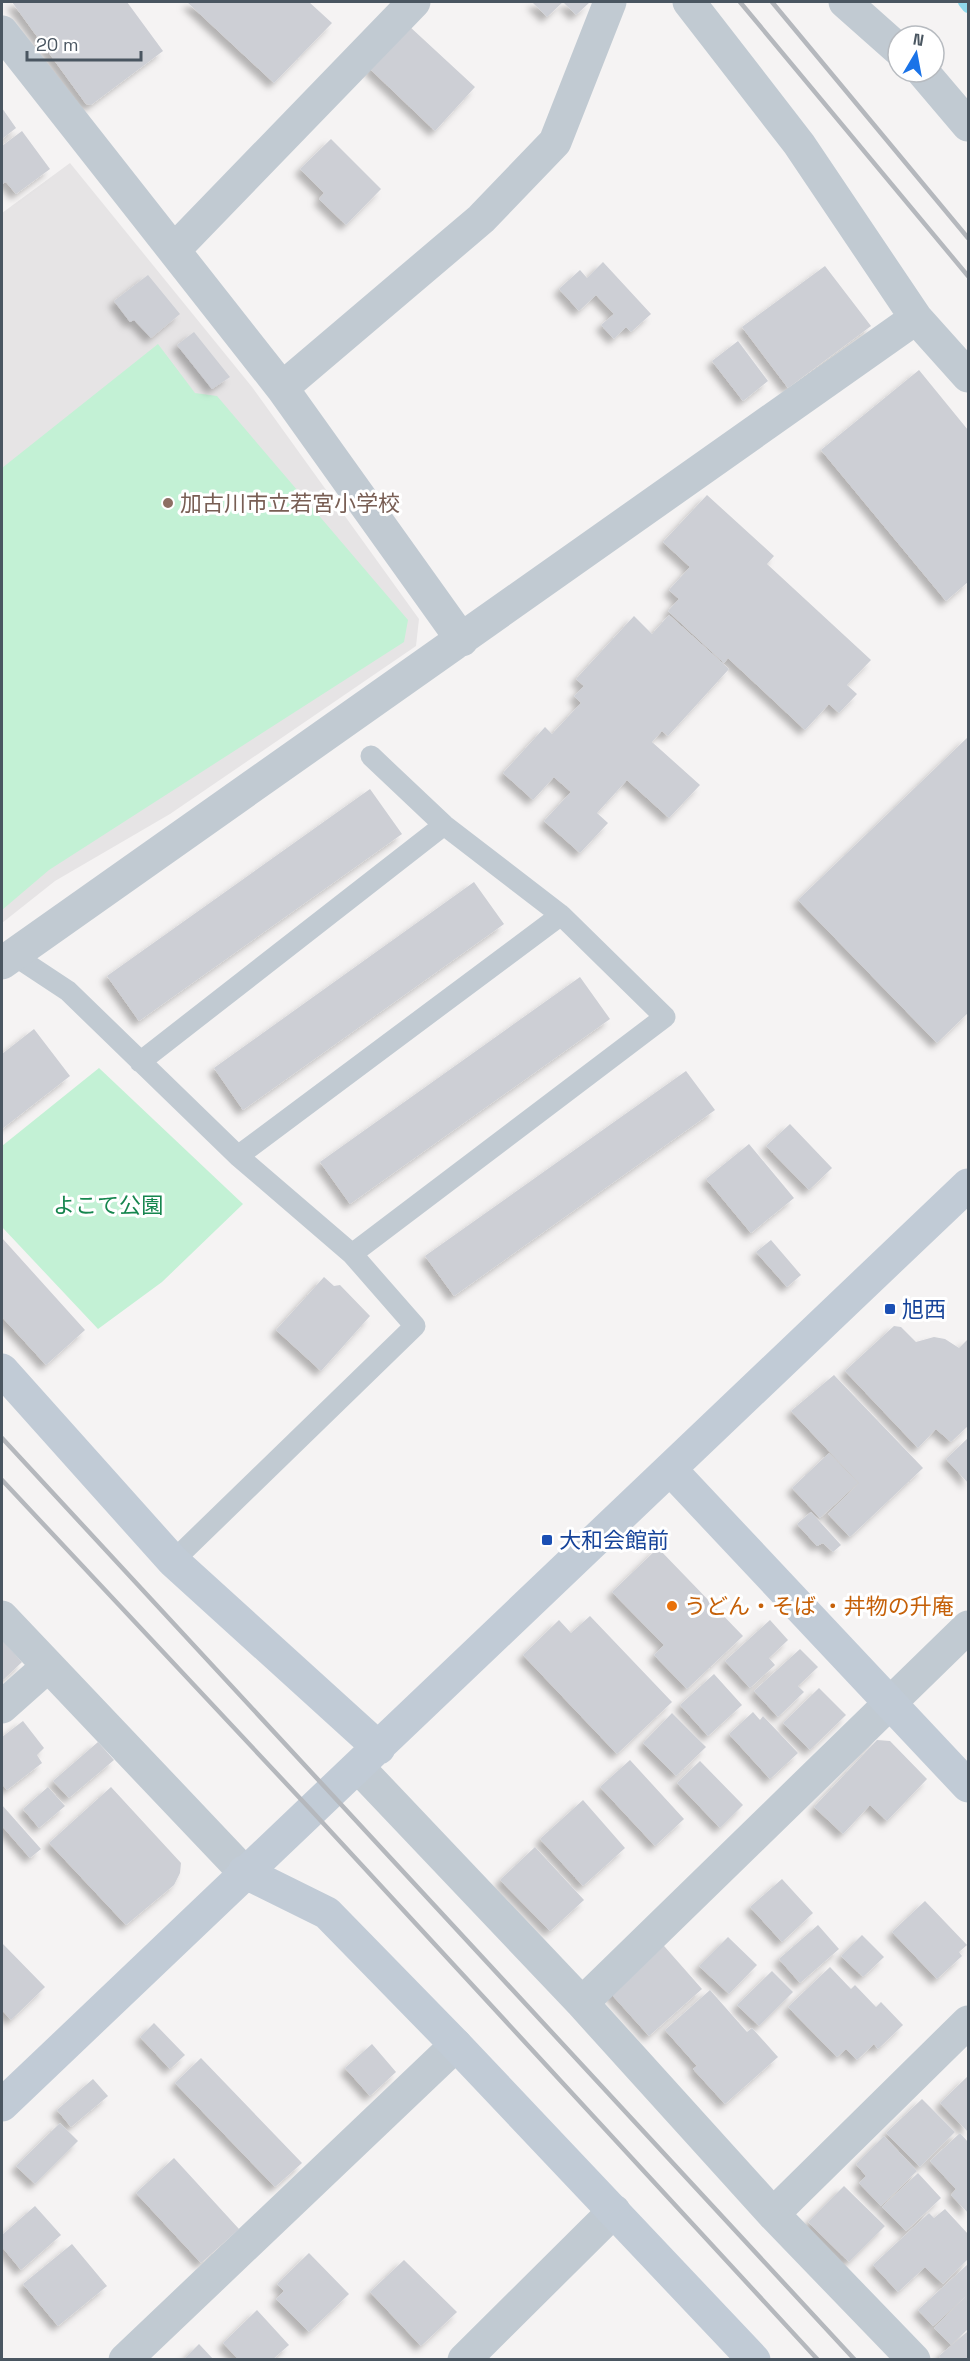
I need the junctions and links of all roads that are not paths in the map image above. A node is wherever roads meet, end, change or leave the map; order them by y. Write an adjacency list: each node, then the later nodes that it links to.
1 (414, 2): 9 (street)
2 (610, 2): 12 (street)
3 (689, 2): 10 (street)
4 (849, 3): 6 (street)
5 (2, 32): 9 (street)
6 (886, 38)
7 (933, 84): 8 (street)
8 (969, 125)
9 (175, 249): 12 (street)
10 (916, 318): 11 (street); 13 (street)
11 (969, 376)
12 (282, 388): 13 (street)
13 (462, 640): 17 (street)
14 (371, 756): 15 (lane)
15 (444, 825): 16 (lane); 18 (lane)
16 (561, 915): 19 (lane); 21 (lane)
17 (7, 959): 18 (lane)
18 (140, 1062): 19 (lane)
19 (238, 1156): 21 (lane)
20 (969, 1185): 23 (street)
21 (352, 1254): 24 (lane)
22 (2, 1370): 24 (street)
23 (670, 1470): 28 (street); 30 (street)
24 (173, 1561): 30 (street)
25 (2, 1617): 27 (street)
26 (969, 1627): 28 (street)
27 (47, 1667): 29 (street); 32 (street)
28 (892, 1703): 31 (street); 33 (street)
29 (2, 1707)
30 (368, 1758): 32 (street); 33 (street)
31 (969, 1786)
32 (244, 1872): 35 (street); 36 (street)
33 (582, 2003): 38 (street)
34 (969, 2022): 38 (street)
35 (456, 2045): 37 (street); 39 (street)
36 (2, 2105)
37 (614, 2211): 40 (street); 41 (street)
38 (773, 2214): 42 (street)
39 (125, 2360)
40 (464, 2360)
41 (754, 2360)
42 (914, 2360)

